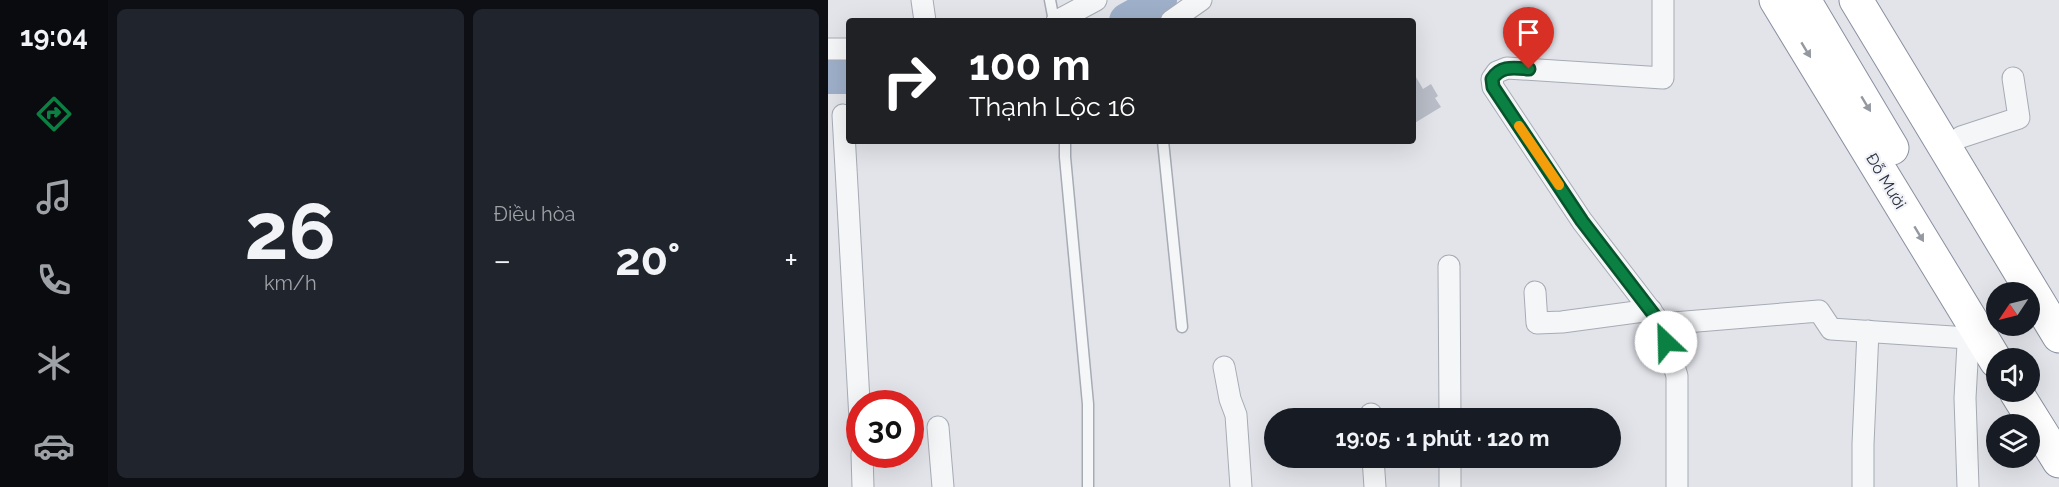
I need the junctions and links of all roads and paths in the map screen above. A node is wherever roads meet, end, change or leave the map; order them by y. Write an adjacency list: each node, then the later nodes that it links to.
1 (922, 0): 9 (street)
2 (1050, 0): 10 (lane)
3 (1096, 0): 11 (street)
4 (1663, 0): 22 (street)
5 (1776, 0): 23 (highway, Đỗ Mười, one-way to 23)
6 (1804, 0): 23 (highway, Đỗ Mười, one-way to 23)
7 (1856, 0): 26 (highway)
8 (1878, 0): 16 (highway)
9 (925, 18)
10 (1055, 18)
11 (1062, 18)
12 (846, 49): 13 (street)
13 (828, 50)
14 (2013, 78): 16 (street)
15 (840, 115): 30 (street)
16 (1961, 137): 21 (highway)
17 (1065, 144): 42 (lane)
18 (1163, 144): 24 (lane)
19 (1449, 266): 33 (street)
20 (1535, 292): 22 (street)
21 (2059, 295)
22 (1656, 317): 25 (street); 46 (street)
23 (1983, 326): 25 (street); 27 (highway, Đỗ Mười); 28 (highway, Đỗ Mười); 48 (street)
24 (1182, 327)
25 (1868, 332): 47 (street)
26 (2059, 336)
27 (1991, 348)
28 (2008, 348)
29 (1224, 367): 43 (street)
30 (858, 390)
31 (2029, 402): 36 (highway)
32 (2035, 402): 35 (highway)
33 (1450, 408)
34 (938, 427): 41 (street)
35 (2059, 427)
36 (2059, 461)
37 (862, 468): 40 (street)
38 (1374, 468): 44 (street)
39 (1450, 468): 45 (street)
40 (863, 487)
41 (943, 487)
42 (1088, 487)
43 (1241, 487)
44 (1375, 487)
45 (1450, 487)
46 (1677, 487)
47 (1863, 487)
48 (1968, 487)

